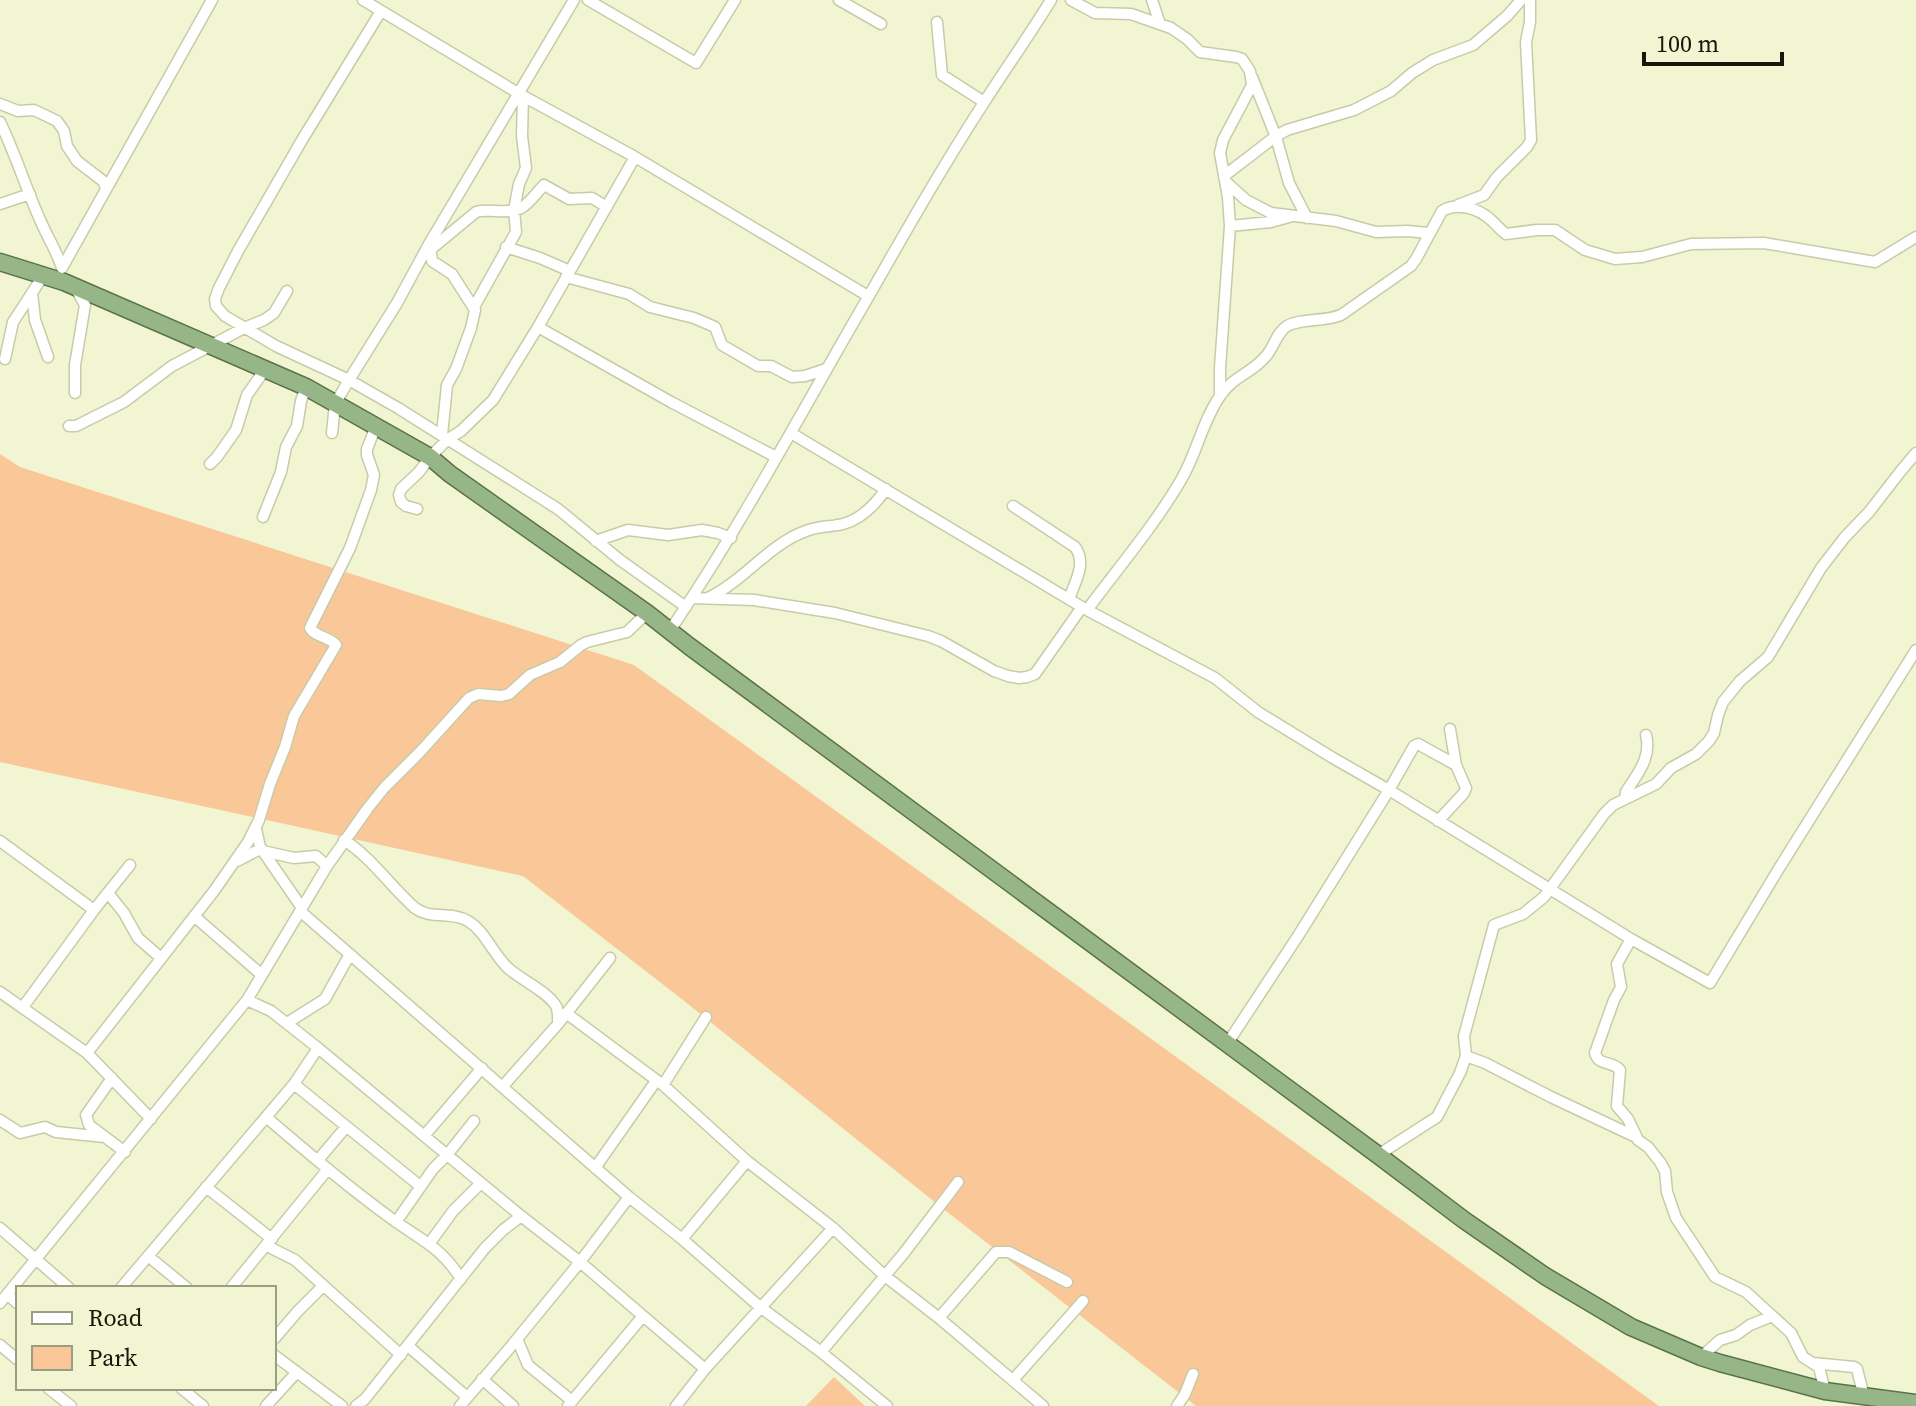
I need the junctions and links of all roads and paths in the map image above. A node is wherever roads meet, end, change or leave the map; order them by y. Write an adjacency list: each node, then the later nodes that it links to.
1 (212, 0): 24 (street)
2 (363, 0): 12 (street)
3 (574, 0): 17 (street)
4 (588, 0): 5 (street)
5 (735, 0)
6 (839, 0): 14 (street)
7 (1051, 0): 18 (street)
8 (1071, 0): 15 (street)
9 (1152, 0): 15 (street)
10 (1521, 0): 21 (street)
11 (1530, 0): 27 (street)
12 (381, 11): 17 (street); 46 (street)
13 (937, 22): 18 (street)
14 (881, 24)
15 (1160, 24): 16 (street)
16 (1252, 75): 21 (street); 23 (street)
17 (520, 95): 22 (street); 29 (street); 35 (street)
18 (984, 102): 43 (street)
19 (0, 104): 24 (street)
20 (0, 122): 25 (street)
21 (1276, 136): 23 (street); 31 (street)
22 (635, 157): 28 (street); 43 (street)
23 (1224, 178): 30 (street); 32 (street)
24 (106, 188): 40 (street)
25 (30, 194): 26 (street); 40 (street)
26 (0, 204)
27 (1457, 206): 33 (street); 34 (street)
28 (607, 207): 29 (street); 38 (street)
29 (514, 210): 35 (street); 36 (street)
30 (1291, 216): 31 (street); 32 (street)
31 (1307, 218): 33 (street)
32 (1230, 226): 55 (street)
33 (1428, 233): 55 (street)
34 (1916, 237)
35 (430, 247): 44 (street); 52 (street)
36 (506, 247): 38 (street); 44 (street)
37 (0, 262): 39 (highway)
38 (568, 274): 45 (street); 51 (street)
39 (43, 276): 40 (highway); 42 (street)
40 (67, 279): 47 (highway); 54 (street)
41 (287, 291): 46 (street)
42 (32, 292): 48 (street); 49 (street)
43 (868, 296): 51 (street)
44 (474, 307): 61 (street)
45 (538, 327): 61 (street); 64 (street)
46 (244, 328): 47 (street); 52 (street)
47 (213, 345): 50 (highway); 57 (street)
48 (48, 357)
49 (5, 359)
50 (266, 368): 53 (highway); 65 (street)
51 (826, 369): 60 (street)
52 (349, 380): 56 (street); 61 (street)
53 (306, 387): 56 (highway); 69 (street)
54 (75, 393)
55 (1220, 395): 75 (street)
56 (335, 404): 58 (highway); 59 (street)
57 (69, 426)
58 (376, 426): 63 (highway); 85 (street)
59 (332, 433)
60 (791, 433): 64 (street); 66 (street)
61 (445, 437): 63 (street); 71 (street)
62 (1916, 453): 83 (street)
63 (430, 457): 68 (street); 76 (highway)
64 (776, 457): 70 (street)
65 (210, 464)
66 (886, 489): 72 (street); 73 (street)
67 (1013, 506): 73 (street)
68 (417, 509)
69 (263, 517)
70 (731, 538): 71 (street); 74 (street)
71 (596, 541): 74 (street)
72 (706, 598): 74 (street); 75 (street)
73 (1069, 599): 75 (street)
74 (689, 603): 77 (street)
75 (1084, 608): 82 (street)
76 (647, 613): 77 (highway); 86 (street)
77 (669, 632): 109 (highway)
78 (1916, 650): 97 (street)
79 (1450, 729): 81 (street)
80 (1646, 735): 83 (street)
81 (1456, 765): 82 (street); 84 (street)
82 (1389, 790): 84 (street); 109 (street)
83 (1625, 799): 92 (street)
84 (1438, 821): 92 (street)
85 (256, 829): 88 (street); 90 (street)
86 (344, 840): 91 (street); 108 (street)
87 (0, 841): 94 (street)
88 (262, 850): 90 (street); 91 (street); 95 (street)
89 (130, 865): 93 (street)
90 (231, 865): 96 (street)
91 (327, 866): 95 (street)
92 (1550, 889): 97 (street); 112 (street)
93 (108, 893): 94 (street); 99 (street)
94 (94, 910): 104 (street)
95 (301, 910): 98 (street); 101 (street)
96 (194, 916): 99 (street); 101 (street)
97 (1631, 939): 125 (street)
98 (350, 954): 107 (street); 113 (street)
99 (161, 958): 111 (street)
100 (610, 958): 105 (street)
101 (262, 975): 103 (street)
102 (0, 992): 104 (street)
103 (247, 1000): 107 (street); 119 (street)
104 (23, 1007): 111 (street)
105 (566, 1013): 108 (street); 115 (street)
106 (706, 1017): 115 (street)
107 (287, 1023): 110 (street)
108 (558, 1024): 117 (street)
109 (1227, 1044): 128 (highway)
110 (318, 1048): 116 (street); 123 (street)
111 (87, 1053): 114 (street)
112 (1466, 1056): 125 (street); 128 (street)
113 (482, 1068): 117 (street); 123 (street)
114 (112, 1078): 119 (street); 124 (street)
115 (659, 1083): 130 (street); 131 (street)
116 (294, 1084): 118 (street); 122 (street)
117 (503, 1086): 131 (street)
118 (266, 1117): 129 (street); 136 (street)
119 (151, 1119): 126 (street)
120 (0, 1120): 124 (street)
121 (474, 1121): 127 (street)
122 (346, 1127): 129 (street); 135 (street)
123 (424, 1136): 127 (street)
124 (105, 1137): 126 (street)
125 (1636, 1137): 160 (street)
126 (125, 1152): 146 (street)
127 (447, 1155): 134 (street); 135 (street)
128 (1378, 1155): 168 (highway)
129 (318, 1160): 132 (street)
130 (747, 1161): 141 (street); 142 (street)
131 (595, 1168): 137 (street)
132 (328, 1169): 139 (street); 143 (street)
133 (958, 1182): 148 (street)
134 (481, 1183): 138 (street); 144 (street)
135 (420, 1186): 139 (street)
136 (206, 1187): 143 (street); 145 (street)
137 (629, 1197): 142 (street); 147 (street)
138 (521, 1216): 147 (street); 149 (street)
139 (396, 1222): 144 (street)
140 (0, 1228): 146 (street)
141 (833, 1228): 148 (street); 158 (street)
142 (682, 1239): 158 (street)
143 (270, 1242): 154 (street); 155 (street)
144 (429, 1244): 149 (street)
145 (148, 1256): 152 (street); 153 (street)
146 (37, 1260): 151 (street); 156 (street)
147 (580, 1262): 159 (street); 163 (street)
148 (885, 1276): 161 (street); 166 (street)
149 (461, 1279): 165 (street)
150 (1067, 1282): 161 (street)
151 (67, 1286)
152 (123, 1286)
153 (185, 1286)
154 (233, 1286)
155 (323, 1286): 162 (street); 165 (street)
156 (3, 1299)
157 (1083, 1301): 175 (street)
158 (760, 1307): 166 (street); 171 (street)
159 (643, 1316): 171 (street); 182 (street)
160 (1772, 1316): 168 (street); 170 (street)
161 (939, 1318): 175 (street)
162 (276, 1337)
163 (517, 1339): 174 (street); 182 (street)
164 (0, 1345): 169 (street)
165 (404, 1350): 180 (street); 187 (street)
166 (821, 1352): 190 (street)
167 (276, 1356): 172 (street)
168 (1701, 1357): 178 (highway)
169 (16, 1358)
170 (1813, 1363): 178 (street); 179 (street)
171 (705, 1369): 189 (street)
172 (297, 1372): 185 (street); 186 (street)
173 (1193, 1374): 192 (street)
174 (482, 1379): 180 (street); 188 (street)
175 (1013, 1380): 191 (street)
176 (51, 1390): 183 (street)
177 (183, 1390): 184 (street)
178 (1825, 1391): 179 (highway)
179 (1864, 1397): 181 (highway)
180 (463, 1402)
181 (1916, 1403)
182 (570, 1404)
183 (71, 1406)
184 (203, 1406)
185 (266, 1406)
186 (342, 1406)
187 (356, 1406)
188 (513, 1406)
189 (676, 1406)
190 (887, 1406)
191 (1043, 1406)
192 (1177, 1406)

